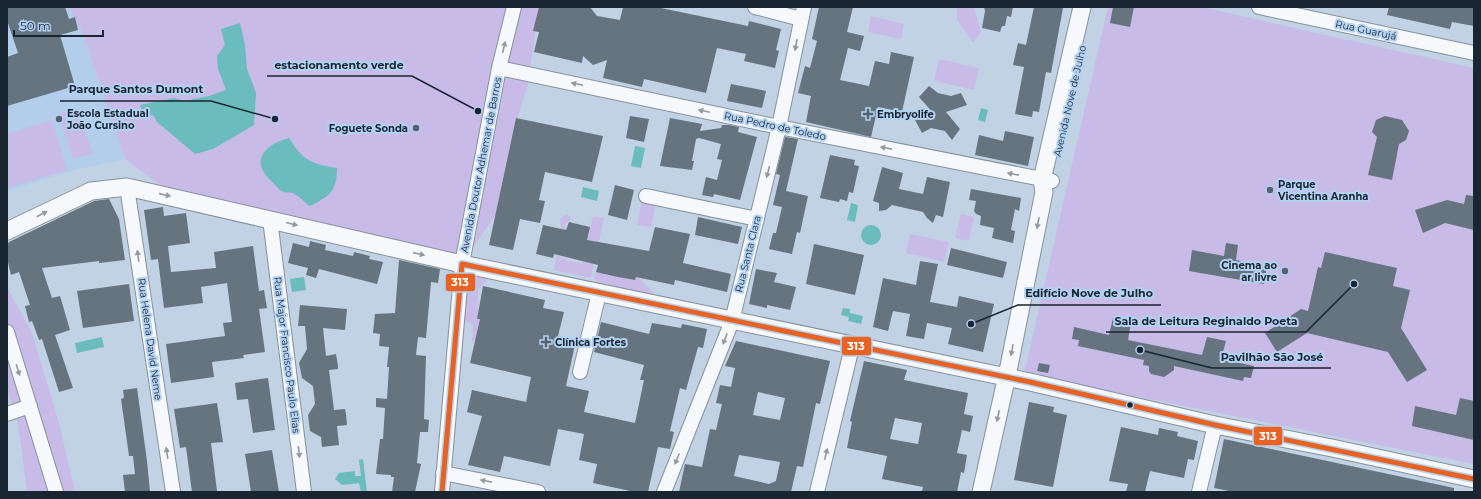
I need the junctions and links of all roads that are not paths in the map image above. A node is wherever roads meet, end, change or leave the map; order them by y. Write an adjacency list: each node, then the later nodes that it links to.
1 (514, 7): 8 (street, Avenida Doutor Adhemar de Barros, one-way to 1)
2 (755, 7): 6 (street)
3 (1082, 7): 10 (main road, Avenida Nove de Julho)
4 (1091, 7): 10 (main road, Avenida Nove de Julho)
5 (1259, 7): 7 (street, Rua Guarujá)
6 (803, 13): 9 (street, Rua Santa Clara, one-way to 9)
7 (1474, 53)
8 (500, 68): 9 (street, Rua Pedro de Toledo, one-way to 8); 16 (street, Avenida Doutor Adhemar de Barros)
9 (779, 127): 10 (street, Rua Pedro de Toledo, one-way to 9); 14 (street, Rua Santa Clara, one-way to 14)
10 (1046, 184): 22 (main road, Avenida Nove de Julho, one-way to 22)
11 (128, 187): 13 (main road, one-way to 13); 15 (main road, one-way to 11); 29 (street, Rua Helena David Neme, one-way to 11)
12 (646, 196): 14 (street)
13 (270, 219): 16 (main road, one-way to 16); 30 (street, Rua Major Francisco Paulo Elias, one-way to 30)
14 (757, 219): 18 (street, Rua Santa Clara)
15 (7, 231)
16 (462, 264): 17 (main road); 26 (street, Avenida Doutor Adhemar de Barros)
17 (599, 293): 18 (main road); 21 (street)
18 (732, 321): 20 (main road); 33 (street, Rua Santa Clara, one-way to 33)
19 (7, 332): 23 (street, one-way to 23)
20 (852, 347): 22 (main road); 34 (street, one-way to 20)
21 (580, 372)
22 (1007, 378): 25 (main road); 35 (main road, Avenida Nove de Julho, one-way to 35)
23 (30, 406): 24 (street); 28 (street)
24 (7, 414)
25 (1215, 425): 27 (main road); 36 (street)
26 (443, 473): 31 (street, Avenida Doutor Adhemar de Barros); 32 (street, one-way to 26)
27 (1474, 479)
28 (56, 492)
29 (173, 492)
30 (304, 492)
31 (442, 492)
32 (538, 492)
33 (664, 492)
34 (817, 492)
35 (981, 492)
36 (1199, 492)

